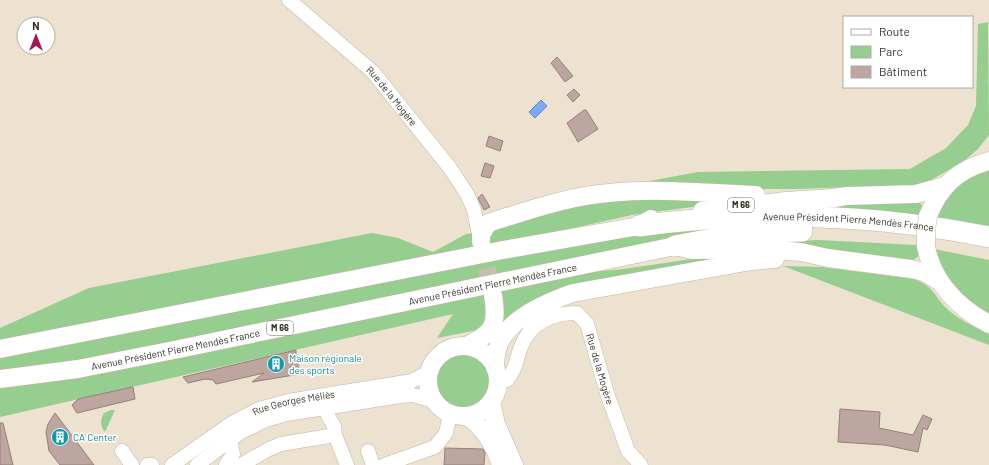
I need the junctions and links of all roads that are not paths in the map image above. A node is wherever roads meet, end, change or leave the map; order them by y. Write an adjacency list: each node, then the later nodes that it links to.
1 (289, 0): 7 (street, Rue de la Mogère)
2 (989, 150): 3 (main road)
3 (983, 163): 4 (main road)
4 (945, 186): 5 (main road, M 66); 12 (main road, bridge)
5 (846, 196): 6 (main road, M 66); 7 (main road)
6 (639, 226): 8 (highway, Avenue Président Pierre Mendès France / M 66); 16 (main road, Avenue Président Pierre Mendès France / M 66)
7 (483, 233)
8 (989, 237)
9 (675, 246): 10 (highway, Avenue Président Pierre Mendès France / M 66); 11 (main road, M 66); 19 (main road, Avenue Président Pierre Mendès France / M 66)
10 (989, 251)
11 (828, 258): 12 (main road, M 66); 18 (main road, M 66)
12 (939, 281): 14 (main road)
13 (493, 295): 15 (main road)
14 (989, 324)
15 (466, 346): 17 (main road); 18 (main road)
16 (0, 349)
17 (429, 372): 20 (main road); 32 (street, Rue Georges Méliès)
18 (496, 374): 21 (main road); 40 (street, Rue de la Mogère)
19 (0, 379)
20 (434, 401): 22 (street, Rue Georges Méliès); 23 (main road)
21 (491, 402): 23 (main road); 39 (main road)
22 (326, 408): 24 (street); 25 (street, Rue Georges Méliès)
23 (458, 415): 37 (street); 38 (main road)
24 (335, 435): 28 (street); 35 (street)
25 (230, 440): 33 (street, Rue Georges Méliès); 34 (street)
26 (122, 451): 29 (street)
27 (368, 451): 36 (street)
28 (246, 464)
29 (132, 465)
30 (147, 465): 31 (street)
31 (152, 465)
32 (172, 465)
33 (197, 465)
34 (226, 465)
35 (347, 465)
36 (373, 465)
37 (384, 465)
38 (501, 465)
39 (514, 465)
40 (641, 465)

